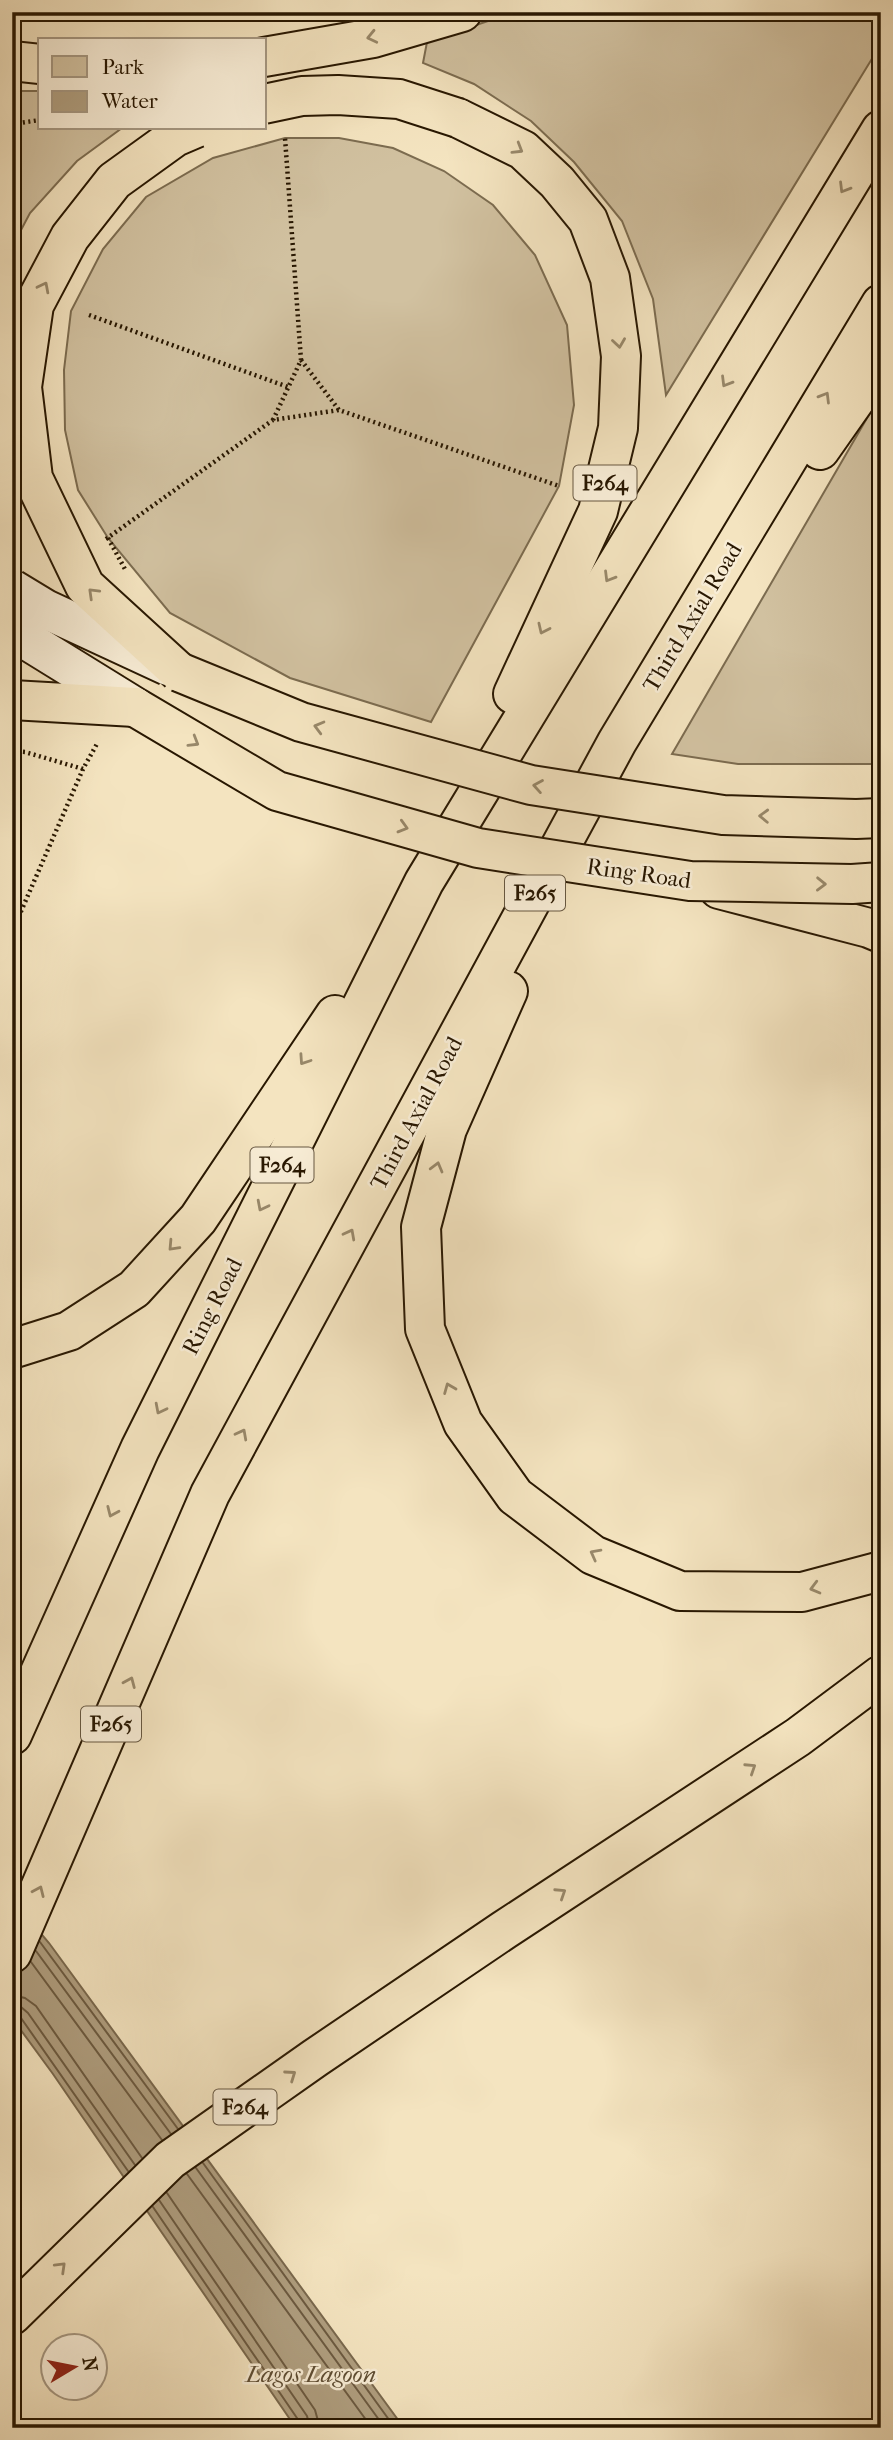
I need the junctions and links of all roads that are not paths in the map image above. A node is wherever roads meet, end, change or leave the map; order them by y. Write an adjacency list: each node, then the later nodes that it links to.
1 (462, 12): 2 (main road, one-way to 2)
2 (266, 57)
3 (12, 61): 4 (main road)
4 (38, 64)
5 (274, 115): 18 (main road, F264, one-way to 18, bridge)
6 (191, 130): 12 (main road, one-way to 6, bridge)
7 (881, 130): 18 (main road, one-way to 18)
8 (881, 304): 15 (main road, Third Axial Road / F265, one-way to 8)
9 (881, 363): 15 (main road)
10 (12, 589): 12 (main road, bridge)
11 (12, 631): 14 (main road, bridge)
12 (179, 672): 16 (main road, one-way to 12, bridge)
13 (12, 700): 14 (main road, bridge)
14 (135, 708): 17 (main road, Ring Road, one-way to 17, bridge)
15 (617, 742): 22 (main road, one-way to 15); 25 (main road, Third Axial Road / F265, one-way to 15)
16 (881, 818)
17 (690, 881): 19 (main road, Ring Road, one-way to 19, bridge); 20 (main road, bridge)
18 (424, 882): 21 (main road, one-way to 21); 24 (main road, Ring Road / F264, one-way to 24)
19 (881, 882)
20 (881, 933)
21 (12, 1349)
22 (881, 1571)
23 (881, 1675): 26 (main road, F264, one-way to 23)
24 (12, 1735)
25 (12, 1953)
26 (12, 2315)

